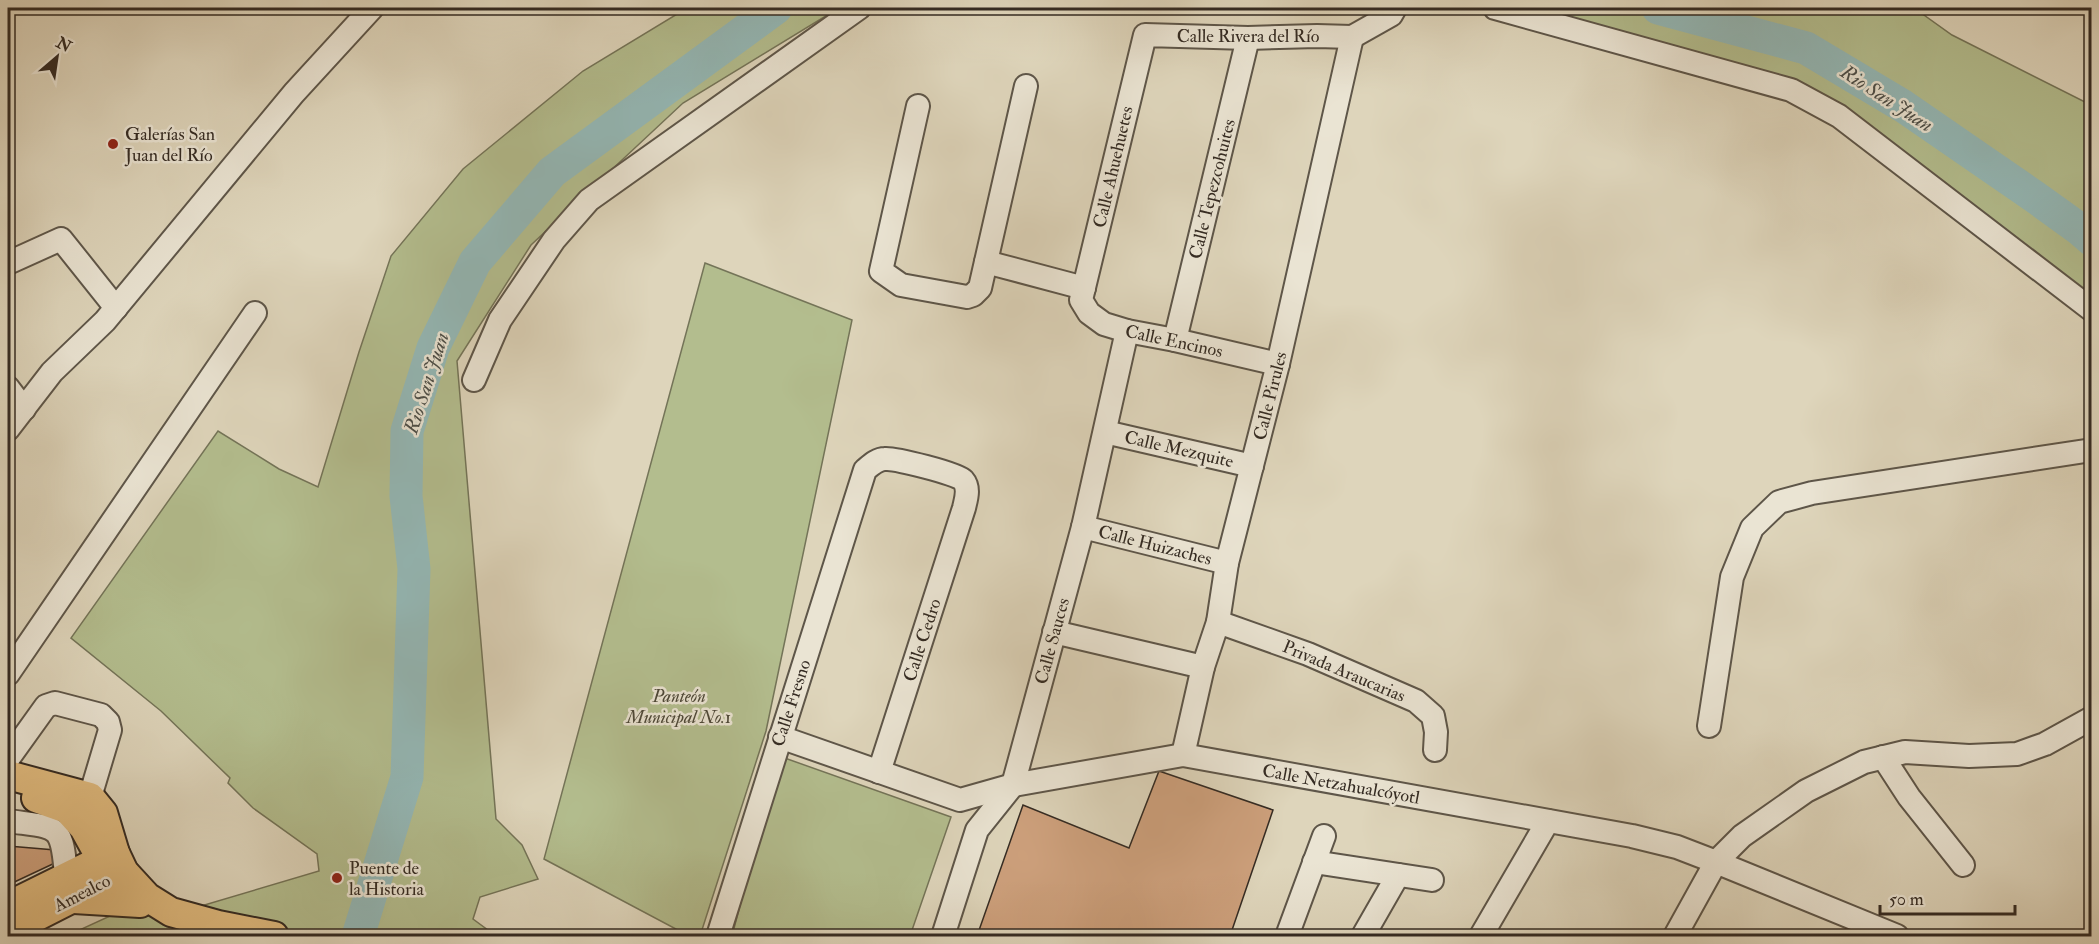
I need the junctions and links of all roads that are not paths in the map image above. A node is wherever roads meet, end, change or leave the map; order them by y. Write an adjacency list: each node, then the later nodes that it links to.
1 (372, 8): 13 (street)
2 (859, 8): 19 (street)
3 (1395, 8): 6 (street)
4 (1495, 8): 14 (street)
5 (1144, 34): 7 (street, Calle Rivera del Río); 12 (street, Calle Ahuehuetes)
6 (1352, 37): 7 (street, Calle Rivera del Río); 18 (street, Calle Pirules)
7 (1248, 38): 17 (street, Calle Tepezcohuites)
8 (1026, 86): 10 (street)
9 (918, 106): 10 (street)
10 (986, 262): 12 (street)
11 (8, 263): 13 (street)
12 (1083, 294): 16 (street, Calle Encinos)
13 (116, 308): 21 (street)
14 (2091, 310)
15 (255, 313): 32 (street)
16 (1127, 331): 17 (street, Calle Encinos); 23 (street, Calle Sauces)
17 (1175, 340): 18 (street, Calle Encinos)
18 (1278, 364): 25 (street, Calle Pirules)
19 (474, 380)
20 (8, 388): 21 (street)
21 (24, 409): 22 (street)
22 (8, 429)
23 (1105, 432): 25 (street, Calle Mezquite); 27 (street, Calle Sauces)
24 (2091, 450): 34 (street)
25 (1252, 466): 28 (street, Calle Pirules)
26 (865, 470): 35 (street, Calle Fresno); 40 (street, Calle Cedro)
27 (1083, 527): 28 (street, Calle Huizaches); 30 (street, Calle Sauces)
28 (1227, 563): 29 (street, Calle Pirules)
29 (1218, 622): 31 (street, Calle Pirules); 36 (street, Privada Araucarias)
30 (1054, 632): 31 (street); 42 (street, Calle Sauces)
31 (1203, 667): 37 (street, Calle Pirules)
32 (8, 674)
33 (2091, 718): 38 (street)
34 (1709, 726)
35 (780, 737): 40 (street, Calle Netzahualcóyotl); 61 (street, Calle Fresno)
36 (1435, 750)
37 (1183, 755): 42 (street, Calle Netzahualcóyotl); 47 (street, Calle Netzahualcóyotl)
38 (1883, 758): 51 (street); 52 (street)
39 (8, 759): 44 (street)
40 (879, 772): 42 (street, Calle Netzahualcóyotl)
41 (8, 775): 44 (main road)
42 (1013, 785): 62 (street, Calle Sauces)
43 (8, 791): 45 (main road)
44 (90, 797): 49 (main road)
45 (50, 801): 49 (main road); 55 (main road)
46 (8, 821): 55 (street)
47 (1548, 822): 51 (street, Calle Netzahualcóyotl); 65 (street)
48 (1323, 836): 50 (street)
49 (112, 856): 55 (main road, Amealco); 56 (main road); 59 (main road)
50 (1314, 862): 53 (street); 63 (street)
51 (1716, 862): 66 (street); 67 (street, Calle Netzahualcóyotl)
52 (1963, 865)
53 (1398, 875): 54 (street); 64 (street)
54 (1432, 880)
55 (70, 883): 56 (main road); 57 (main road, Amealco); 58 (main road, Amealco)
56 (140, 903): 59 (main road)
57 (8, 906)
58 (8, 931)
59 (222, 932): 60 (main road)
60 (274, 936)
61 (718, 936)
62 (943, 936)
63 (1287, 936)
64 (1363, 936)
65 (1481, 936)
66 (1675, 936)
67 (1897, 936)

